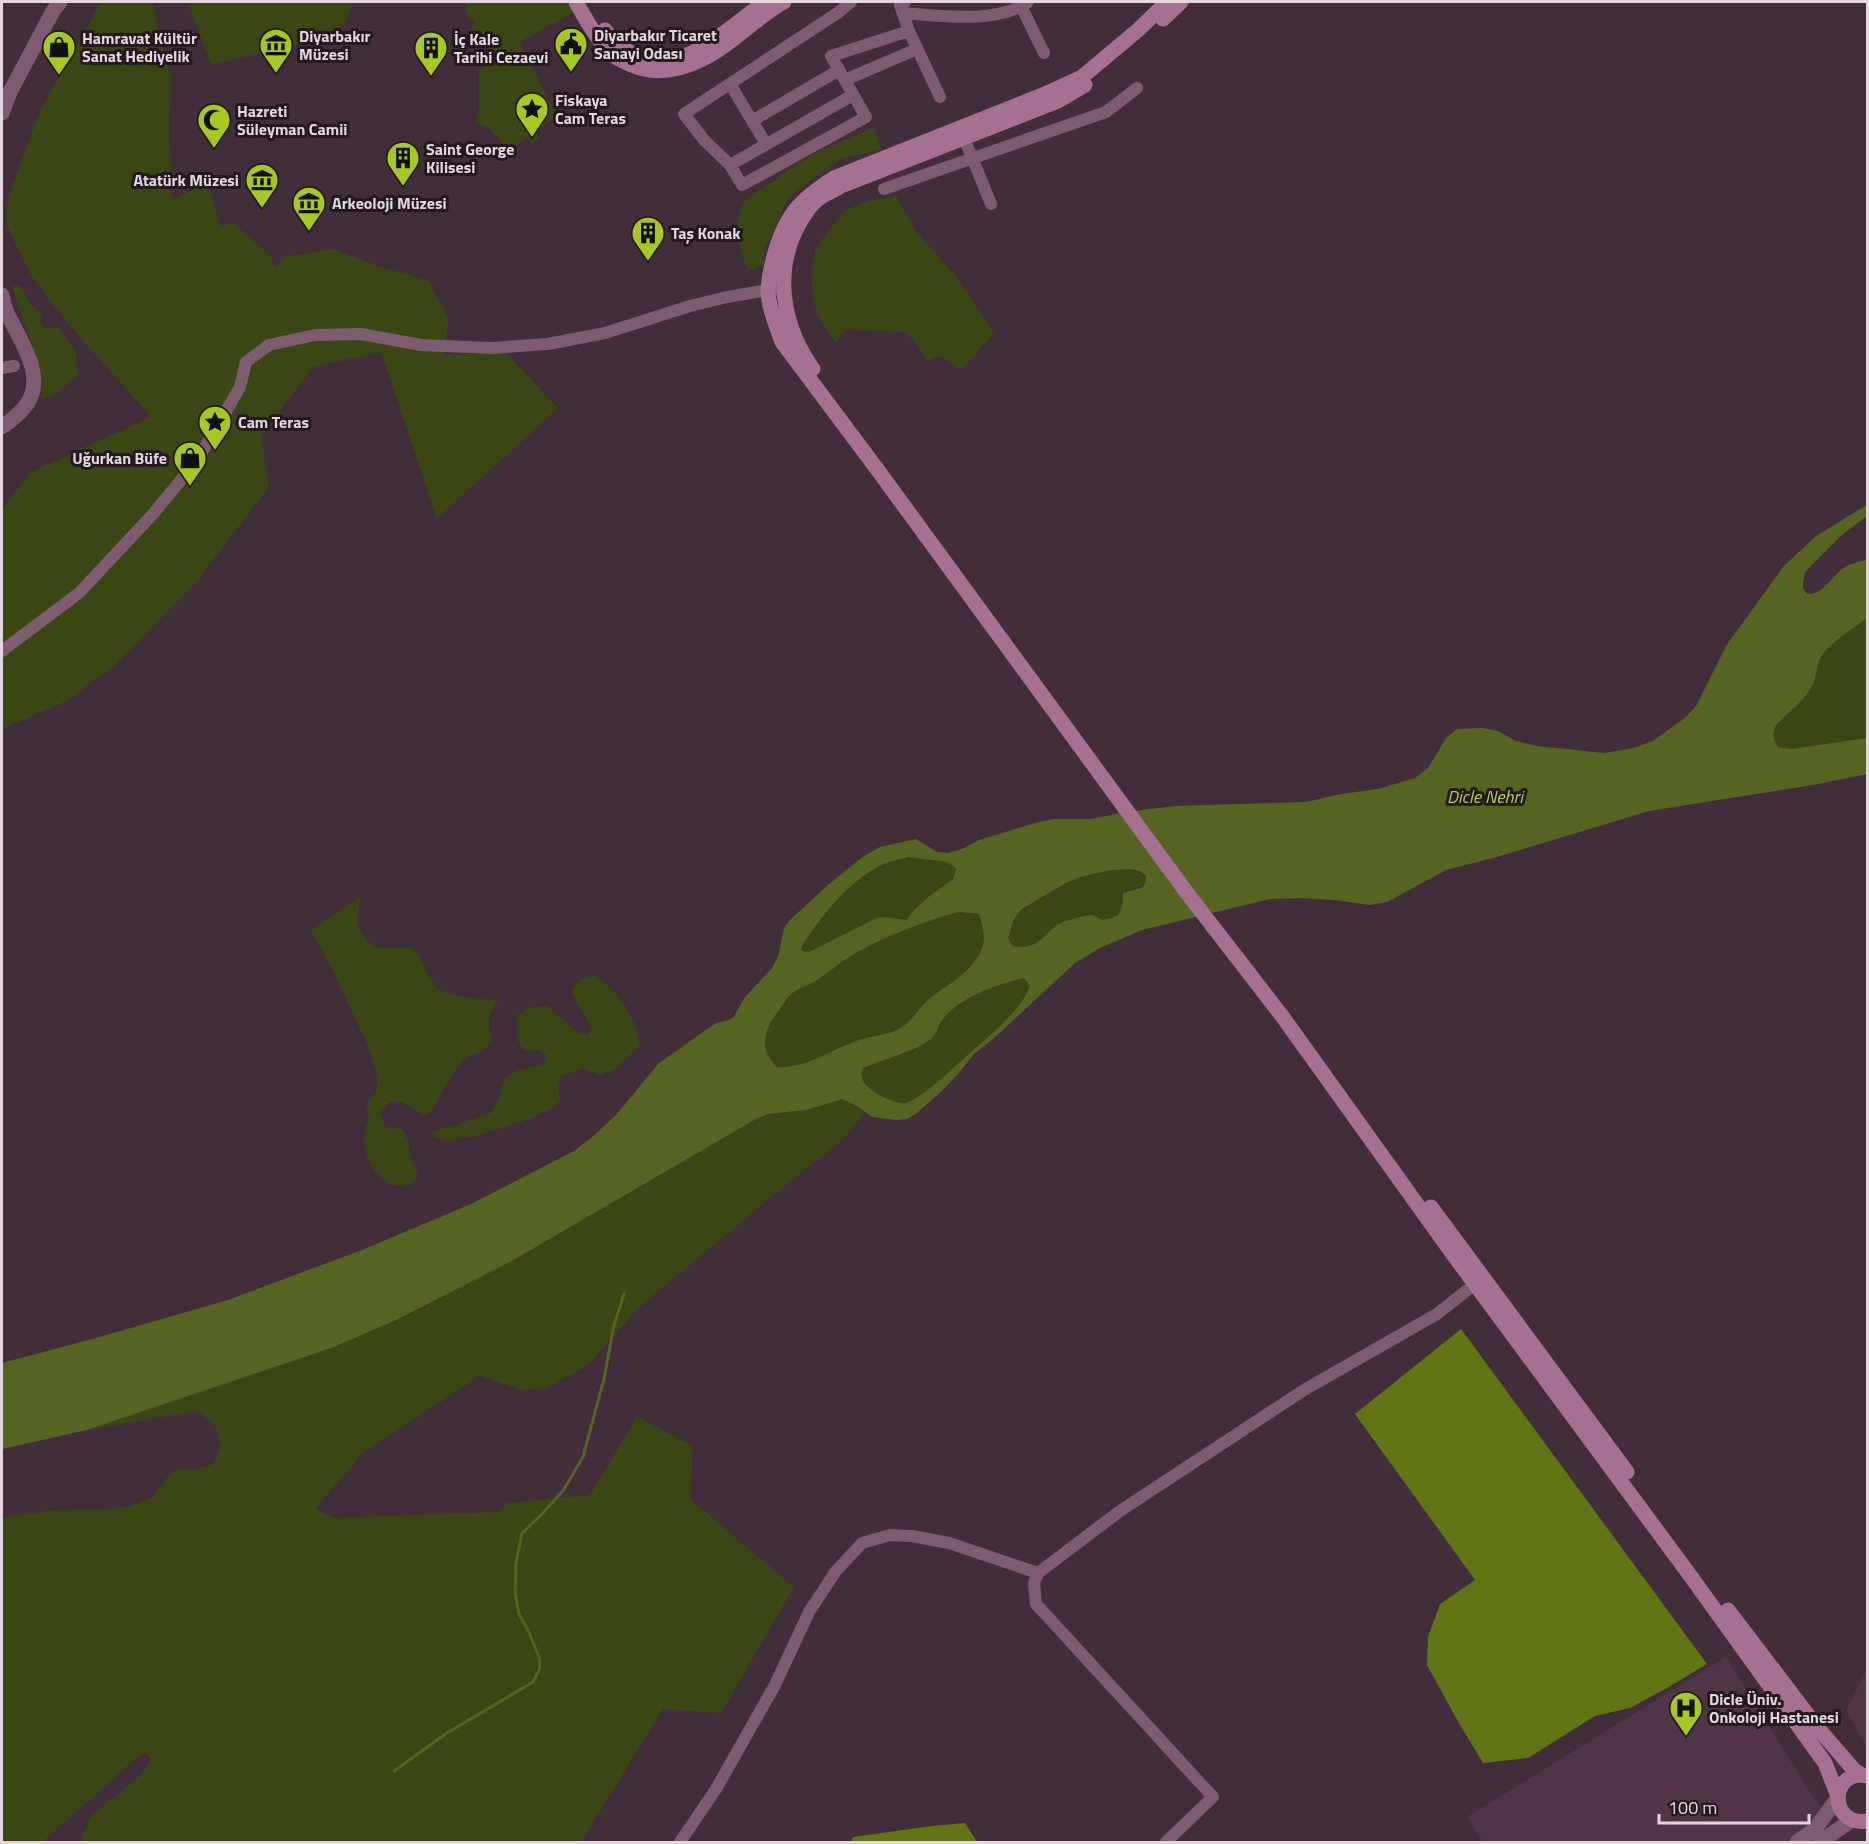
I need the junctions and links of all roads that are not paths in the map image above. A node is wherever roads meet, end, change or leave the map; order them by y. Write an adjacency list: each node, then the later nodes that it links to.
1 (60, 2): 19 (street)
2 (576, 2): 5 (main road)
3 (588, 2): 4 (main road)
4 (765, 2)
5 (784, 2)
6 (851, 2): 15 (street)
7 (1167, 2): 28 (main road)
8 (1180, 2): 21 (main road)
9 (1025, 4): 10 (street); 13 (street)
10 (904, 7): 11 (street)
11 (909, 31): 12 (street); 14 (street)
12 (917, 49): 14 (street); 18 (street)
13 (1044, 53)
14 (842, 75): 17 (street); 20 (street)
15 (730, 84): 20 (street); 24 (street)
16 (1137, 88): 23 (street)
17 (853, 95): 22 (street); 24 (street)
18 (940, 97)
19 (2, 112)
20 (752, 121): 22 (street)
21 (964, 138): 23 (street); 27 (main road)
22 (766, 144): 24 (street)
23 (972, 158): 25 (street); 26 (street)
24 (730, 165)
25 (884, 189)
26 (991, 204)
27 (784, 289): 28 (street); 31 (main road)
28 (768, 290): 31 (main road); 32 (street)
29 (2, 296): 30 (street)
30 (2, 427)
31 (880, 467): 33 (main road)
32 (2, 651)
33 (1479, 1281): 34 (street); 35 (main road); 36 (main road)
34 (1038, 1573): 39 (street); 40 (street)
35 (1865, 1775): 36 (main road)
36 (1838, 1797): 37 (main road); 41 (street)
37 (1859, 1821): 38 (main road); 42 (street)
38 (1868, 1832)
39 (680, 1842)
40 (1166, 1842)
41 (1797, 1842)
42 (1820, 1842)

